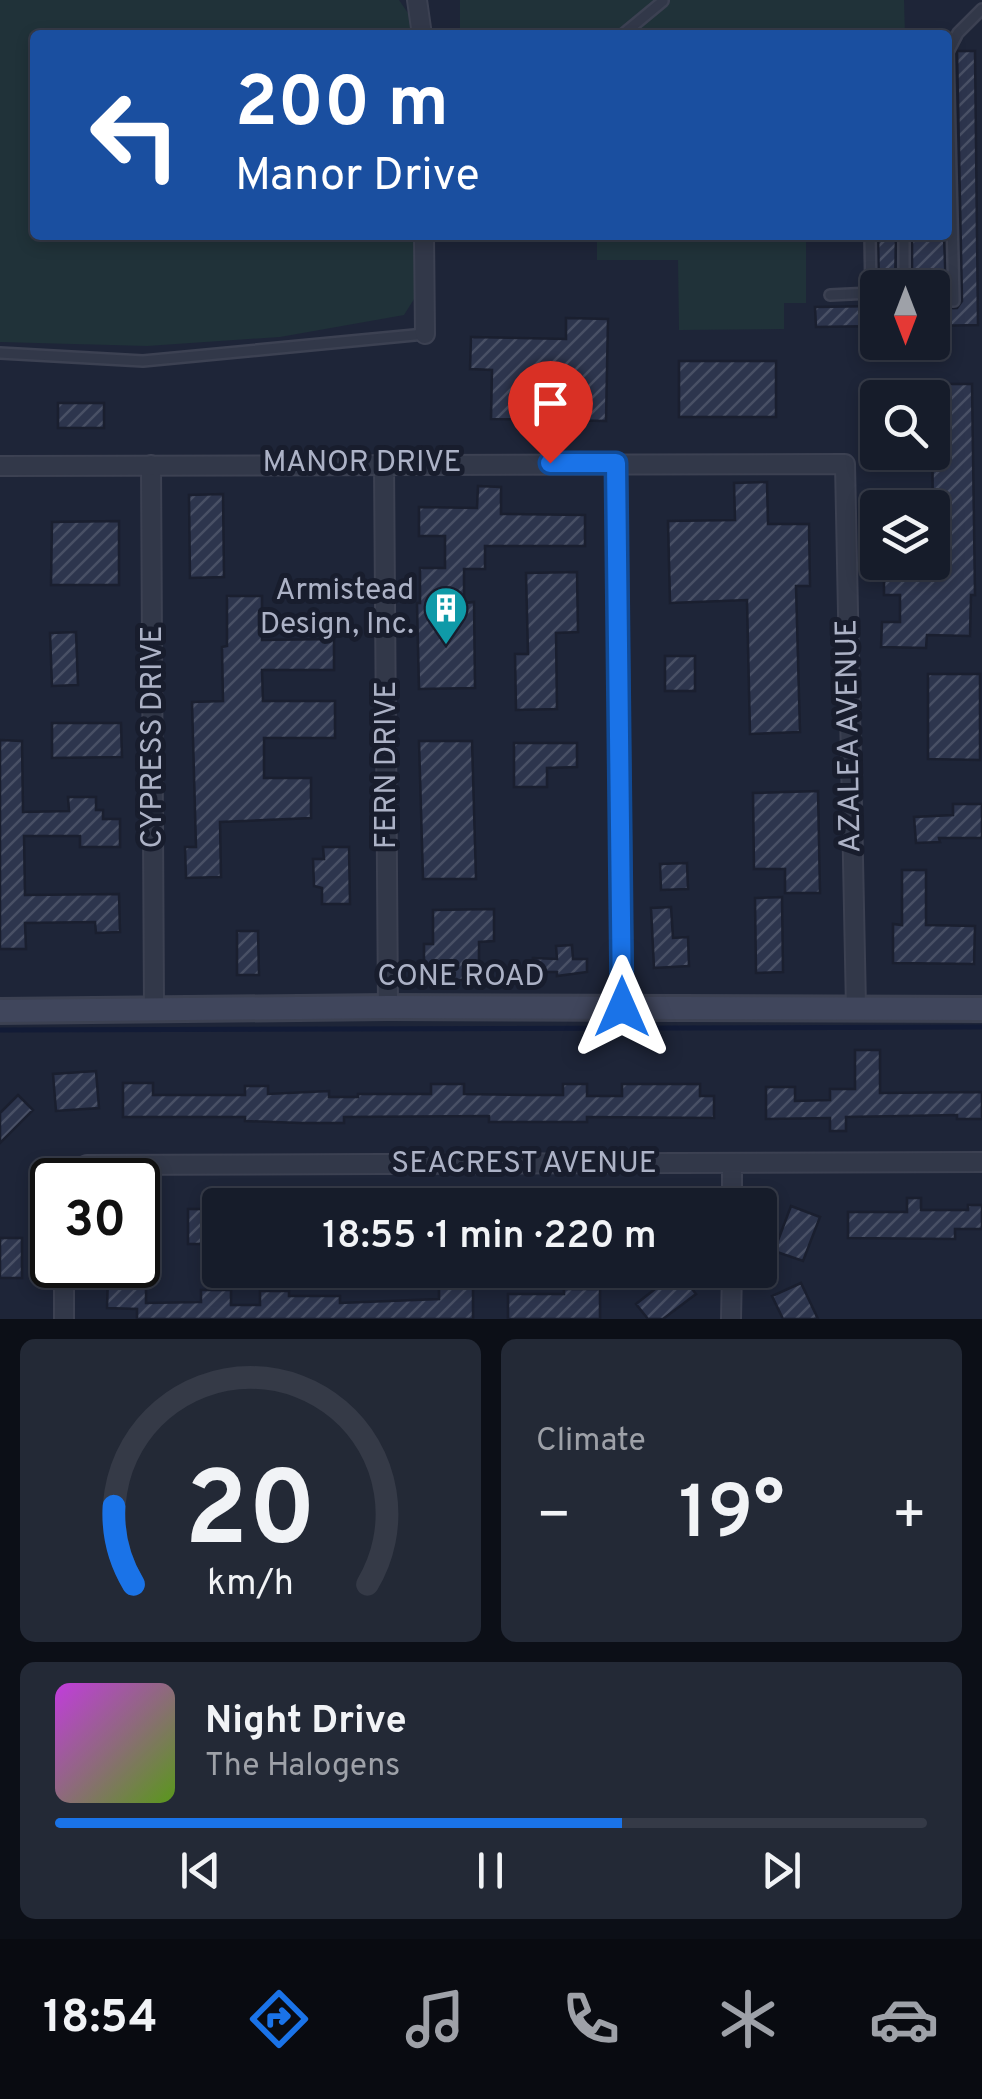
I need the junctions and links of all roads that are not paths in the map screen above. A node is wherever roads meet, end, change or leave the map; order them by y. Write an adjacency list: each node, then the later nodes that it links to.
1 (417, 0): 4 (street)
2 (663, 1): 5 (lane)
3 (982, 8): 6 (lane)
4 (421, 30)
5 (628, 30)
6 (952, 44)
7 (424, 240): 14 (street)
8 (870, 240): 12 (lane)
9 (904, 240): 11 (lane)
10 (952, 240): 13 (lane)
11 (904, 270)
12 (830, 294)
13 (950, 301)
14 (425, 334): 15 (lane)
15 (0, 353)
16 (384, 463): 17 (street, MANOR DRIVE); 19 (street, MANOR DRIVE); 21 (street, FERN DRIVE)
17 (616, 463): 18 (street, MANOR DRIVE); 22 (street)
18 (845, 464): 23 (street, AZALEA AVENUE)
19 (152, 465): 20 (street, MANOR DRIVE); 26 (street, CYPRESS DRIVE)
20 (0, 466)
21 (388, 1007): 22 (street, CONE ROAD); 26 (street, CONE ROAD)
22 (622, 1007): 23 (street, CONE ROAD)
23 (856, 1008): 24 (street, CONE ROAD)
24 (982, 1009)
25 (0, 1010): 26 (street, CONE ROAD)
26 (154, 1010)
27 (982, 1162): 28 (street, SEACREST AVENUE)
28 (732, 1164): 29 (street, SEACREST AVENUE); 30 (street)
29 (160, 1165)
30 (732, 1188)
31 (64, 1288): 33 (street)
32 (732, 1288): 34 (street)
33 (64, 1319)
34 (732, 1319)

